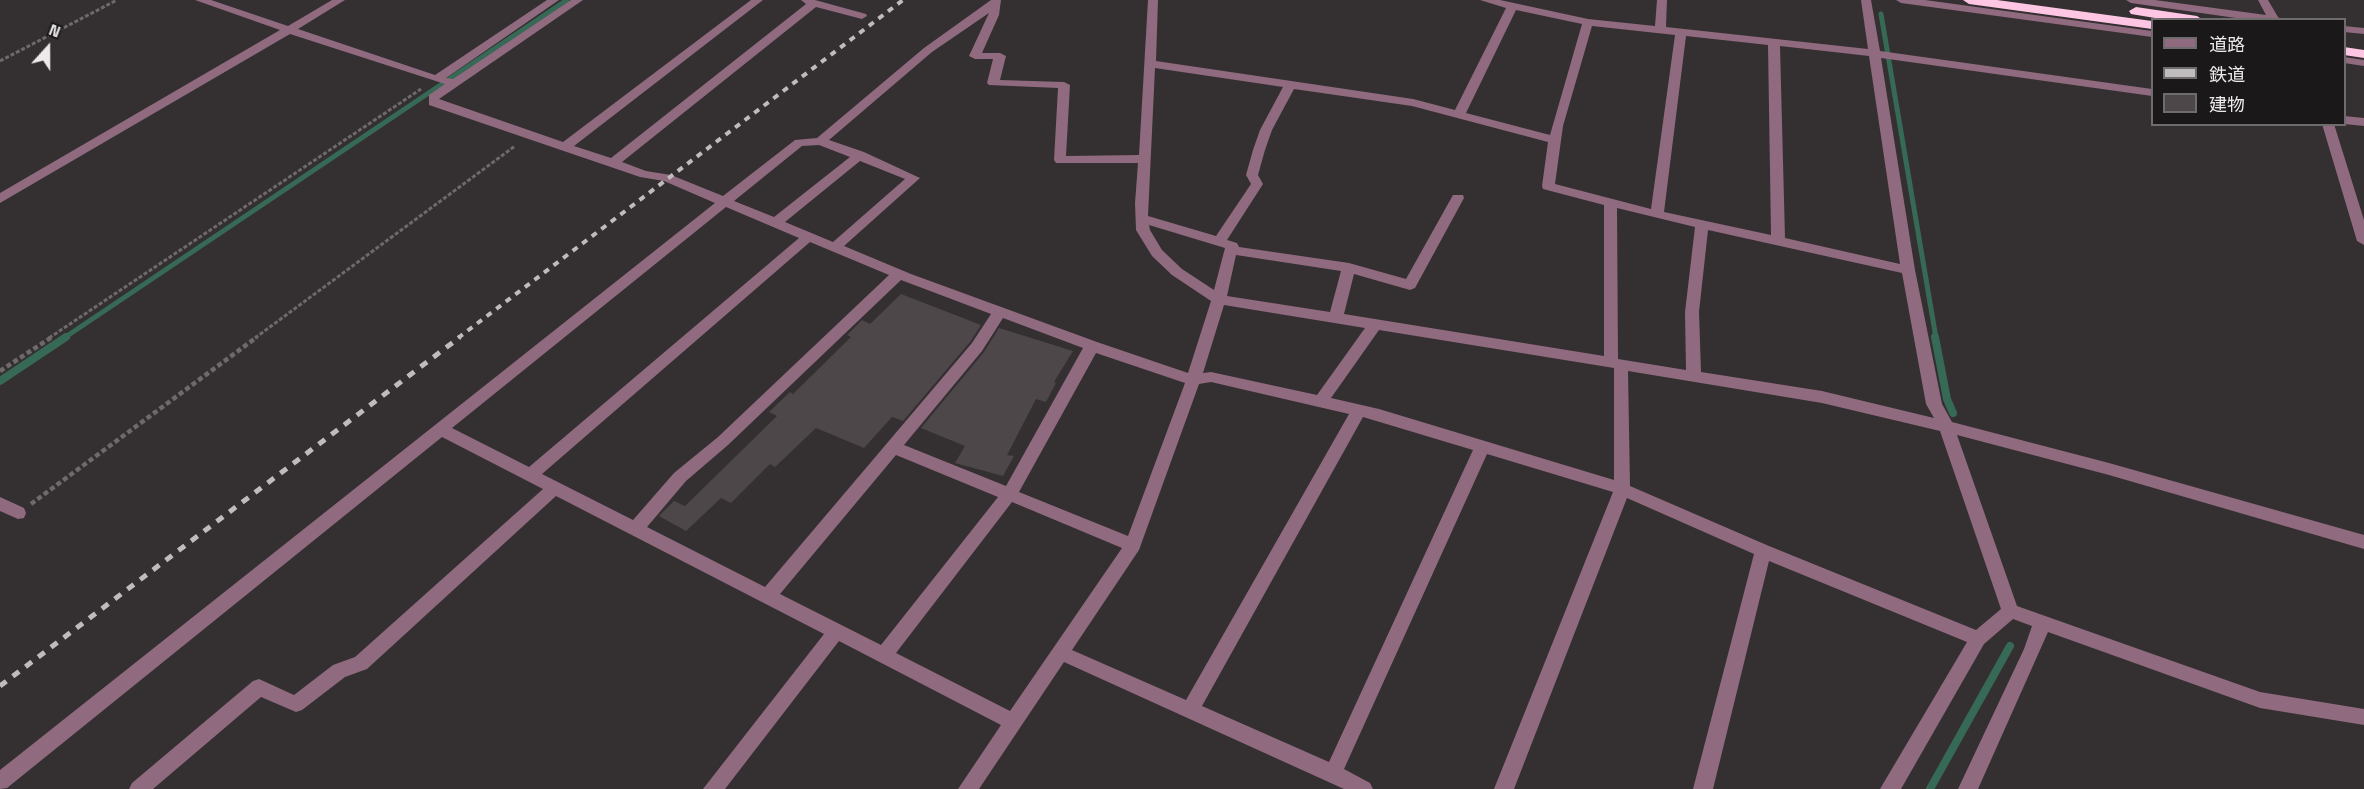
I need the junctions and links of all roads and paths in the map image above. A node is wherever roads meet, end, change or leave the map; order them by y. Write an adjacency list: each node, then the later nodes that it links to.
1 (117, 0): 38 (path)
2 (200, 0): 26 (street)
3 (340, 0): 26 (street)
4 (554, 0): 41 (street)
5 (578, 0): 42 (street)
6 (758, 0): 52 (street)
7 (1153, 0): 40 (street)
8 (1485, 0): 18 (street)
9 (1662, 0): 27 (street)
10 (1866, 0): 35 (street)
11 (1901, 0): 30 (street)
12 (1969, 0): 24 (highway)
13 (2054, 0): 20 (highway)
14 (2131, 0): 21 (street)
15 (2263, 0): 22 (street)
16 (808, 1): 19 (street); 55 (street)
17 (995, 2): 50 (street); 54 (street)
18 (1512, 6): 23 (street); 45 (street)
19 (862, 16)
20 (2183, 18)
21 (2267, 18)
22 (2274, 18)
23 (1588, 22): 27 (street); 51 (street)
24 (2151, 25)
25 (2346, 28): 28 (street)
26 (290, 29): 41 (street); 57 (street)
27 (1660, 31): 29 (street)
28 (2364, 31)
29 (1680, 33): 32 (street); 60 (street)
30 (2151, 33)
31 (2346, 39): 33 (highway)
32 (1774, 42): 35 (street); 65 (street)
33 (2364, 42)
34 (2346, 51): 36 (highway)
35 (1875, 53): 44 (street); 71 (street)
36 (2364, 54)
37 (2346, 60): 39 (street)
38 (0, 61)
39 (2364, 63)
40 (1150, 64): 43 (street); 54 (street)
41 (436, 79): 42 (street); 79 (path)
42 (456, 83): 49 (street)
43 (1290, 86): 45 (street); 67 (street)
44 (2151, 92)
45 (1460, 115): 51 (street)
46 (2346, 120): 47 (street)
47 (2364, 122)
48 (2329, 126): 66 (street)
49 (530, 135): 52 (street); 93 (path)
50 (820, 141): 53 (street); 58 (street)
51 (1554, 141): 59 (street)
52 (566, 146): 55 (street)
53 (860, 155): 62 (street); 68 (street)
54 (1145, 159): 61 (street)
55 (613, 163): 58 (street)
56 (1458, 198): 70 (street)
57 (0, 199)
58 (724, 201): 62 (street); 85 (street)
59 (1610, 202): 60 (street); 78 (street)
60 (1657, 214): 63 (street)
61 (1142, 218): 67 (street); 73 (street)
62 (776, 222): 64 (street)
63 (1702, 224): 65 (street); 80 (street)
64 (809, 236): 68 (street); 88 (street)
65 (1778, 241): 71 (street)
66 (2364, 241)
67 (1219, 242): 69 (street)
68 (835, 247): 72 (street)
69 (1231, 250): 70 (street); 73 (street)
70 (1349, 268): 75 (street)
71 (1908, 270): 84 (street)
72 (899, 274): 74 (street); 94 (street)
73 (1219, 298): 75 (street); 81 (street)
74 (1000, 312): 77 (street); 86 (street)
75 (1336, 318): 76 (street)
76 (1375, 325): 78 (street); 82 (street)
77 (1092, 346): 81 (street); 91 (street)
78 (1616, 363): 80 (street); 90 (street)
79 (0, 371)
80 (1694, 376): 84 (street)
81 (1193, 380): 82 (street); 96 (street)
82 (1320, 402): 83 (street)
83 (1359, 411): 87 (street); 105 (street)
84 (1947, 428): 95 (street); 99 (street)
85 (442, 430): 88 (street); 109 (street)
86 (893, 447): 91 (street); 98 (street)
87 (1482, 447): 90 (street); 108 (street)
88 (530, 475): 89 (street)
89 (555, 487): 94 (street); 110 (street)
90 (1622, 489): 97 (street); 114 (street)
91 (1010, 493): 96 (street); 104 (street)
92 (0, 503): 93 (street)
93 (18, 513)
94 (636, 528): 98 (street)
95 (2364, 542)
96 (1133, 545): 103 (street)
97 (1763, 550): 102 (street); 115 (street)
98 (768, 596): 101 (street)
99 (2010, 611): 100 (street); 102 (street)
100 (2042, 623): 106 (street); 117 (street)
101 (837, 631): 104 (street); 111 (street)
102 (1978, 639): 116 (street)
103 (1061, 654): 105 (street); 107 (street)
104 (885, 656): 107 (street)
105 (1190, 710): 108 (street)
106 (2364, 717)
107 (1014, 722): 112 (street)
108 (1333, 773): 113 (street)
109 (0, 782)
110 (139, 789)
111 (713, 789)
112 (968, 789)
113 (1363, 789)
114 (1504, 789)
115 (1703, 789)
116 (1890, 789)
117 (1968, 789)

